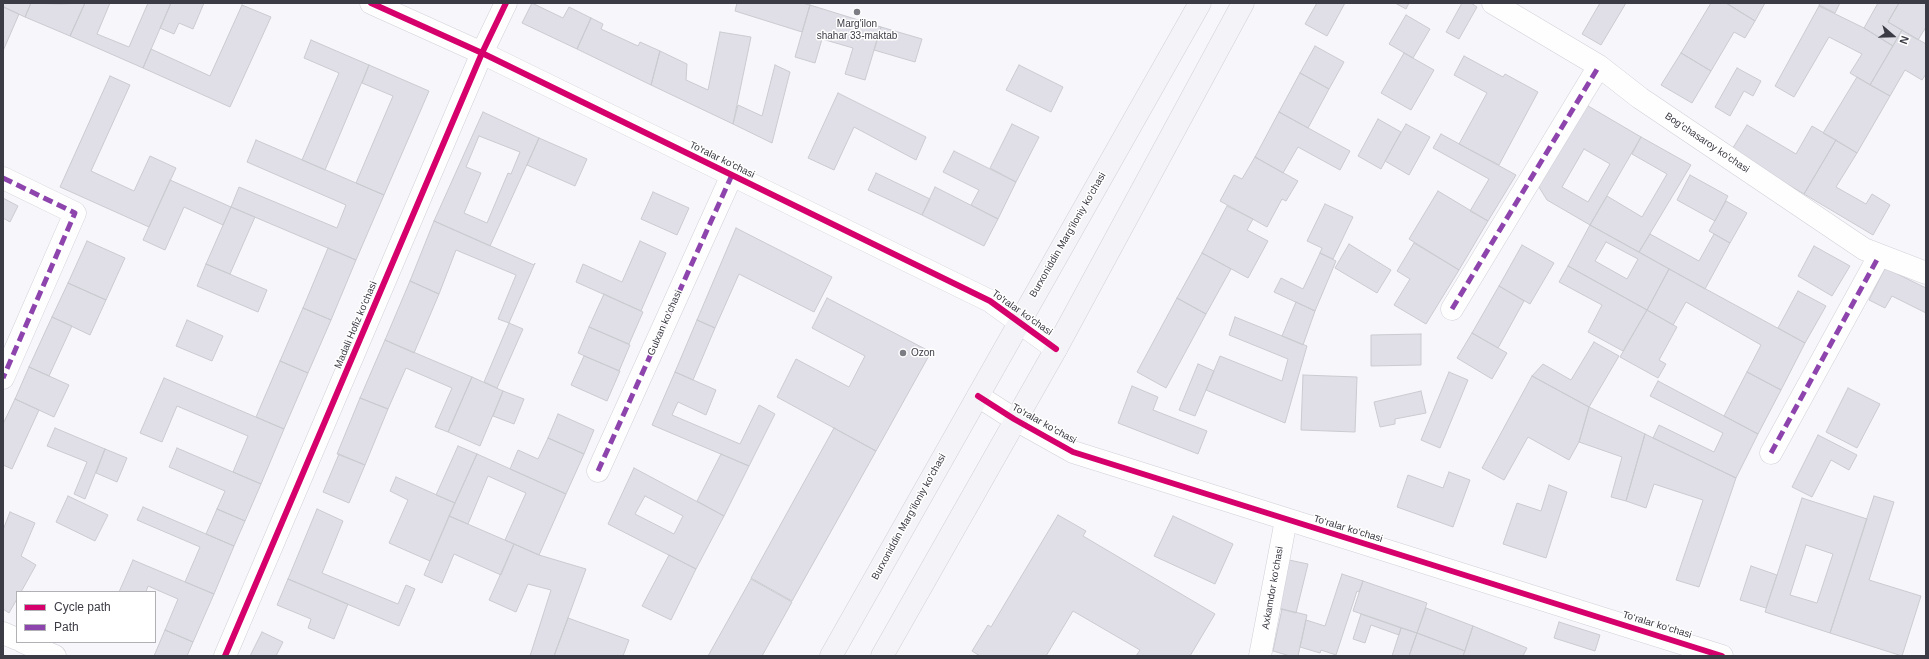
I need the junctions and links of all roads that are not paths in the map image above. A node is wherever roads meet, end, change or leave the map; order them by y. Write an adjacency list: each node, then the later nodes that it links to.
1 (371, 3): 6 (street, To'ralar ko'chasi)
2 (506, 3): 6 (street, Madali Hofiz ko'chasi)
3 (1200, 3): 13 (main road, Burxoniddin Marg’iloniy ko’chasi)
4 (1243, 3): 14 (main road)
5 (1493, 3): 7 (street, Bogʻchasaroy koʻchasi)
6 (482, 53): 8 (street, To'ralar ko'chasi); 25 (street, Madali Hofiz ko'chasi)
7 (1599, 66): 10 (street, Bogʻchasaroy koʻchasi); 12 (street)
8 (732, 176): 13 (street, To'ralar ko'chasi); 19 (street, Gulxan ko'chasi)
9 (3, 178): 15 (street)
10 (1879, 256): 11 (street, Bogʻchasaroy koʻchasi); 18 (street)
11 (1926, 273)
12 (1452, 309)
13 (1018, 322): 14 (street, To'ralar ko'chasi); 16 (main road, Burxoniddin Marg’iloniy ko’chasi)
14 (1056, 349): 17 (main road)
15 (3, 378)
16 (978, 396): 17 (street, Toʻralar koʻchasi); 26 (main road, Burxoniddin Marg’iloniy ko’chasi)
17 (1014, 419): 20 (street, Toʻralar koʻchasi); 27 (main road)
18 (1772, 453)
19 (598, 471)
20 (1286, 520): 28 (street, Axkamdor ko‘chasi); 29 (street, Toʻralar koʻchasi)
21 (3, 633): 22 (street)
22 (16, 639)
23 (26, 643): 24 (street)
24 (55, 656)
25 (225, 656)
26 (831, 656)
27 (882, 656)
28 (1260, 656)
29 (1722, 656)

